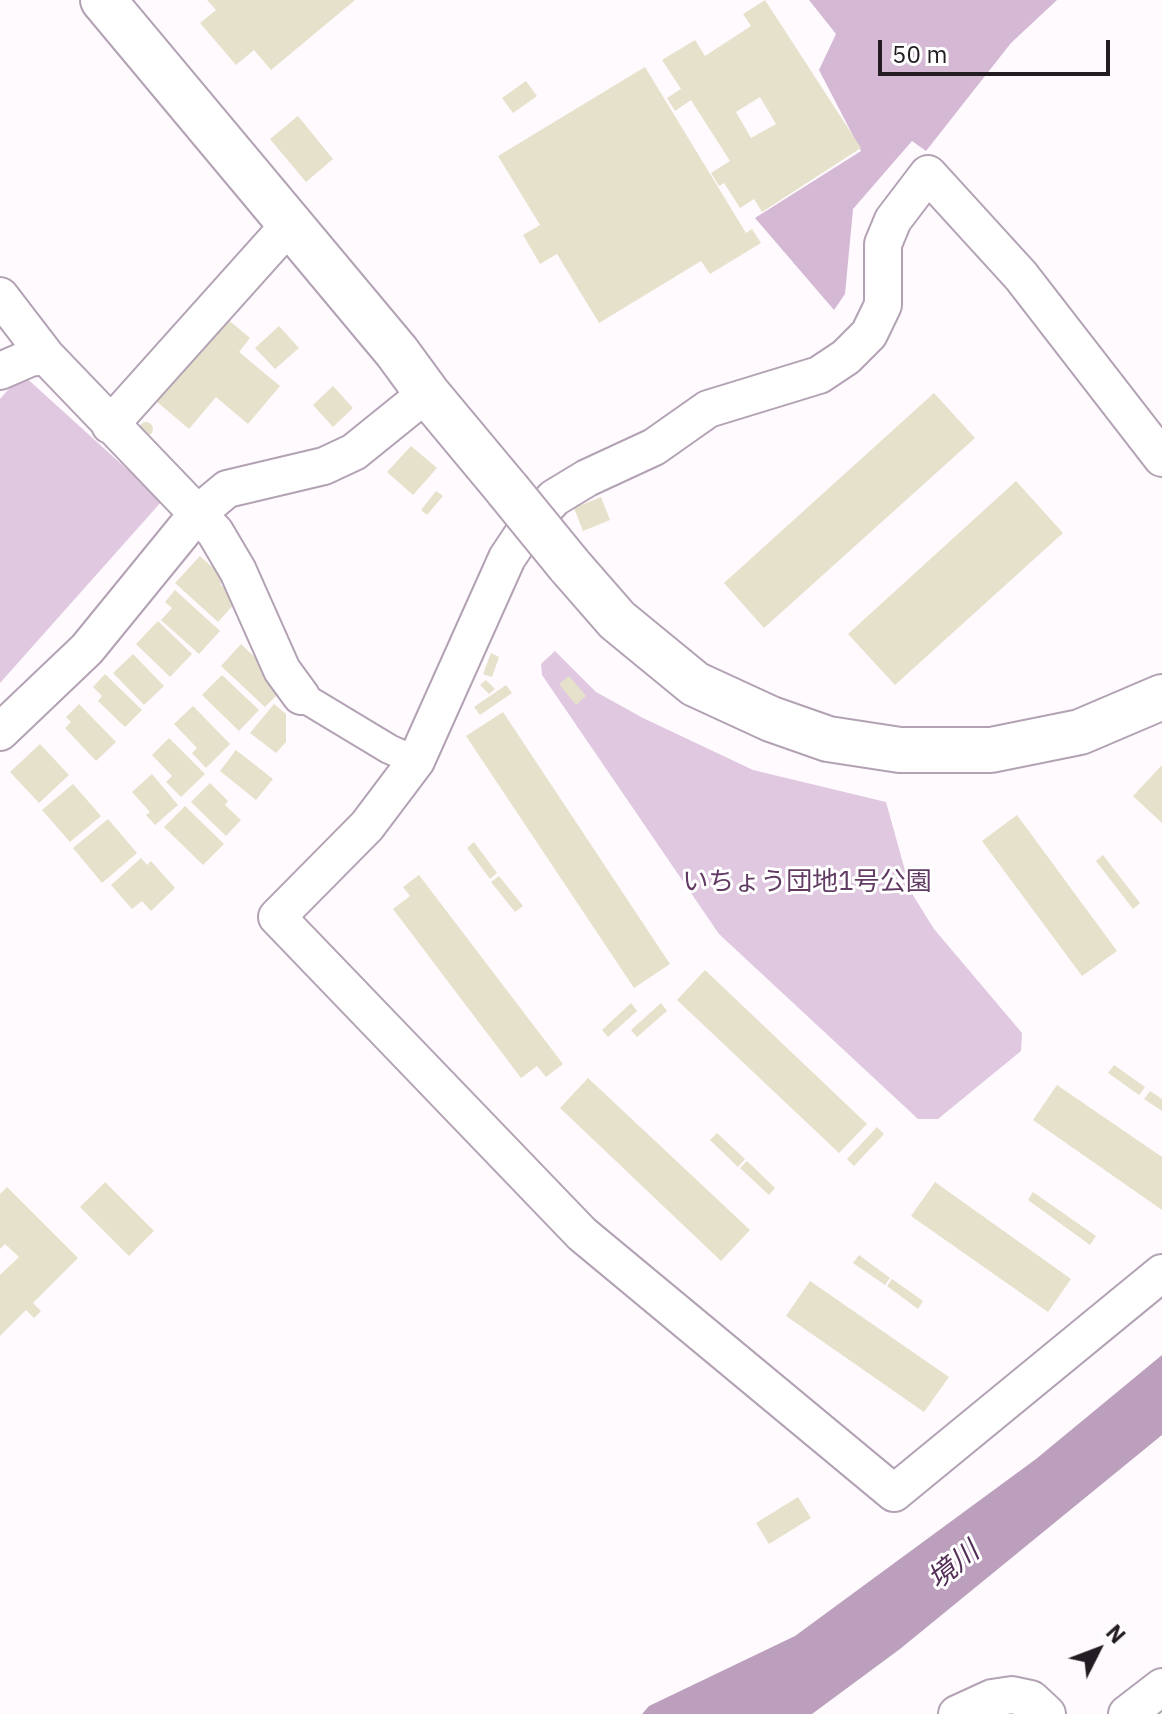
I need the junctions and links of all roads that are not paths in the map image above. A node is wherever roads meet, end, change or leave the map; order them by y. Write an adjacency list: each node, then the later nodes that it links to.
1 (103, 0): 2 (street)
2 (290, 224): 6 (street); 7 (street)
3 (0, 296): 4 (street)
4 (46, 356): 5 (street); 7 (street)
5 (0, 371)
6 (427, 393): 9 (street); 11 (street, bridge)
7 (110, 425): 9 (street)
8 (1162, 458): 13 (street)
9 (197, 514): 10 (street); 12 (street)
10 (301, 696): 13 (street)
11 (1162, 697)
12 (0, 732)
13 (416, 761): 14 (street)
14 (1162, 1273)
15 (1162, 1687): 18 (street)
16 (957, 1714): 17 (street)
17 (1047, 1714)
18 (1127, 1714)

